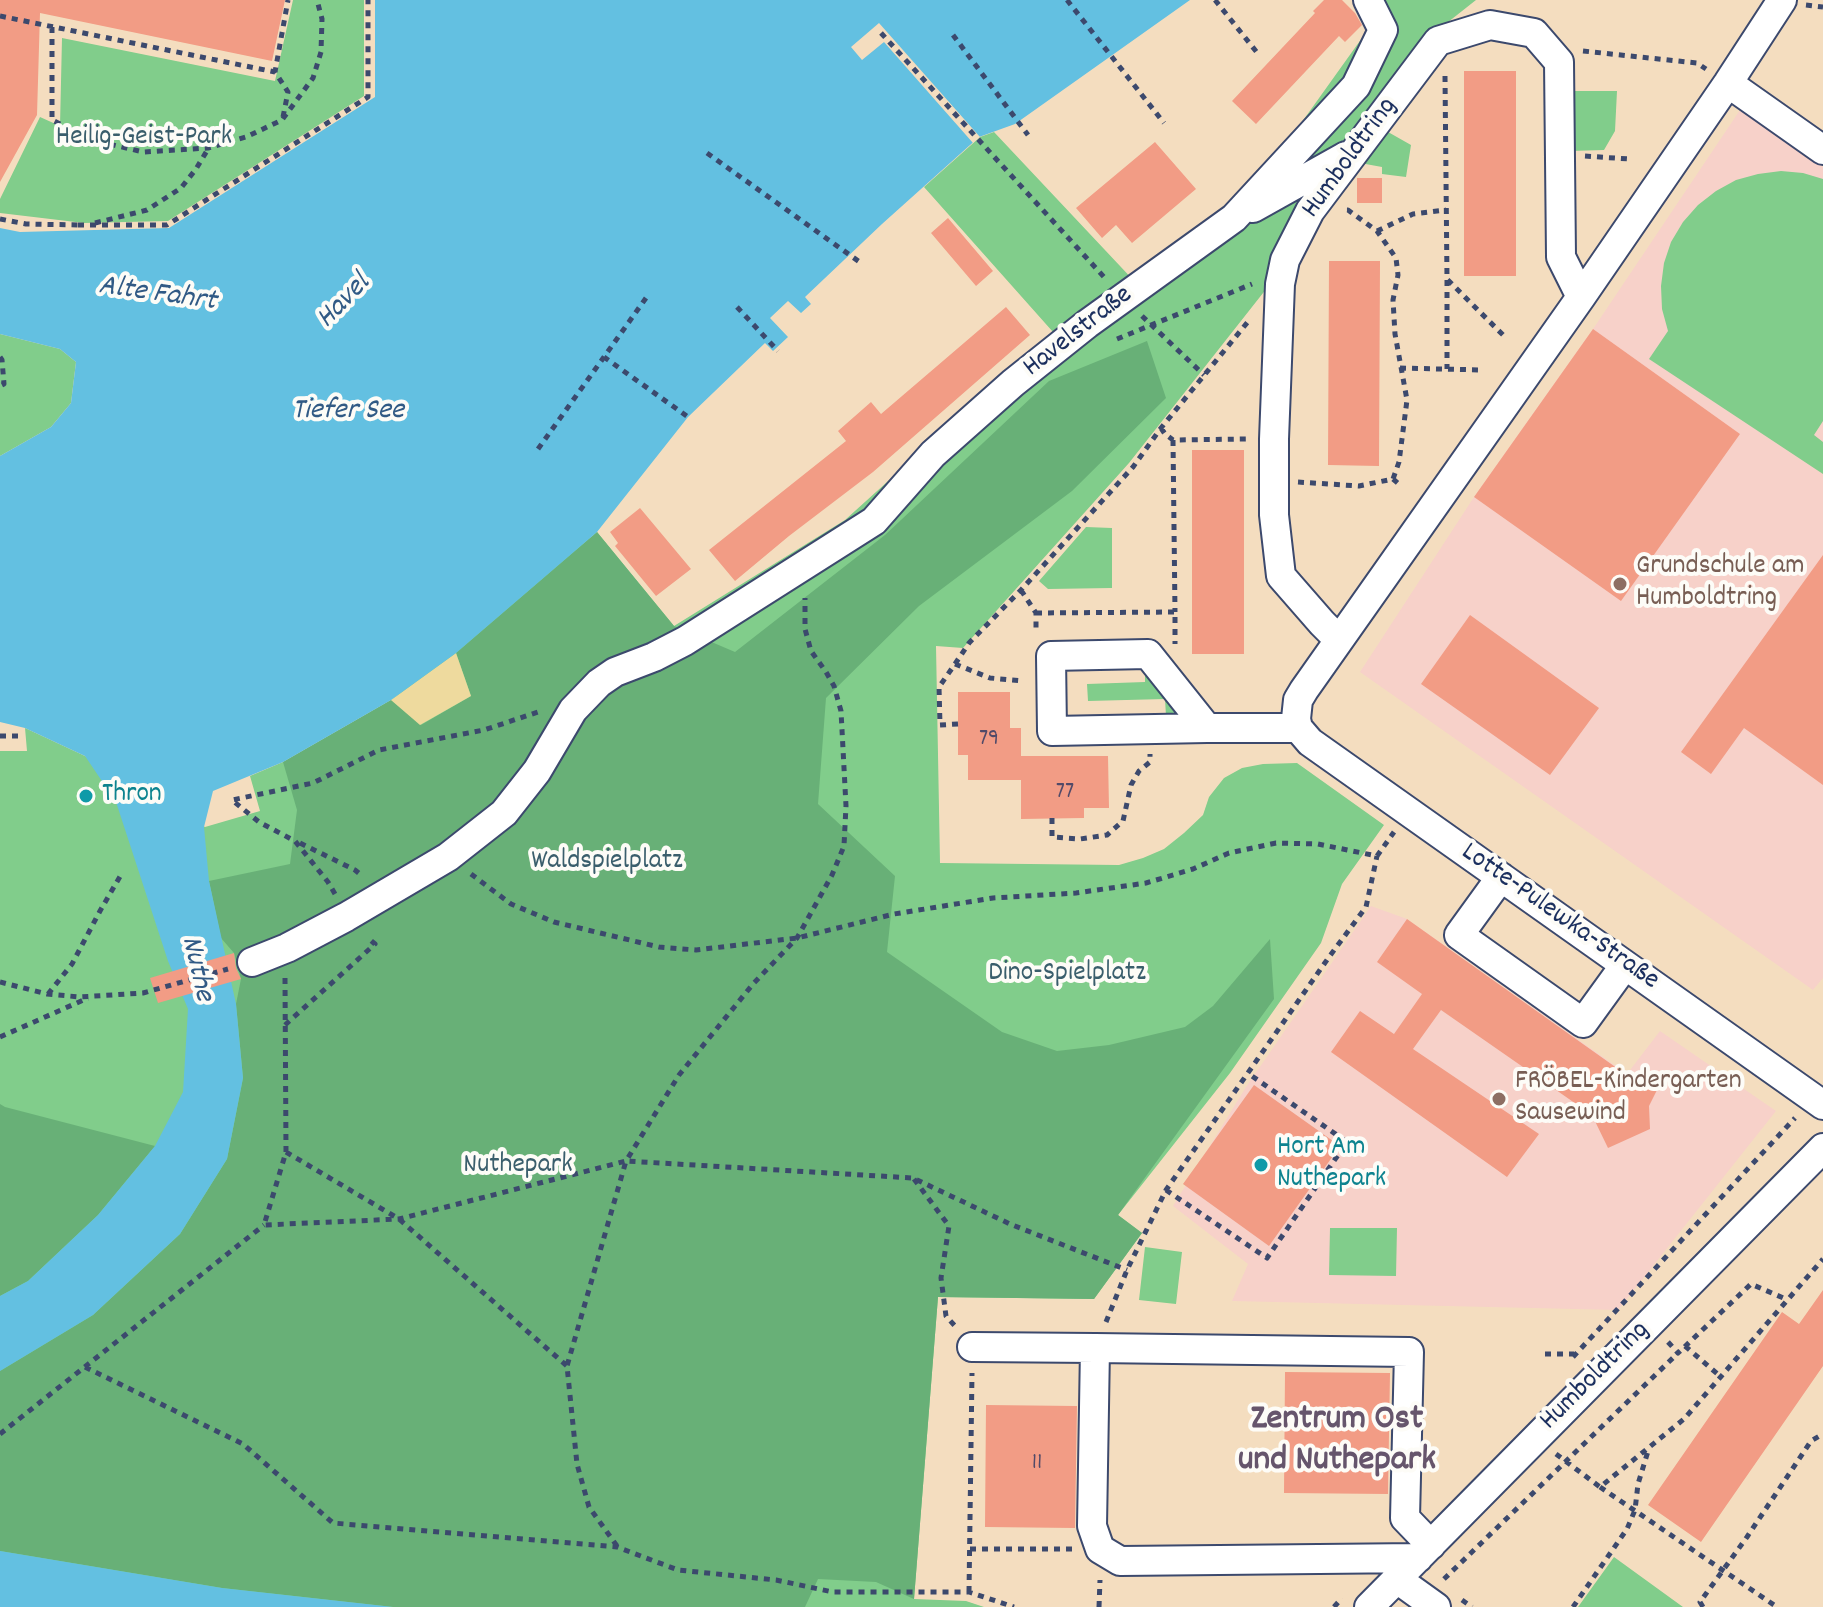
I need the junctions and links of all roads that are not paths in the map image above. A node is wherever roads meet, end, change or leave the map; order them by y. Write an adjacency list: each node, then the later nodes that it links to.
1 (1368, 0): 6 (street, Havelstraße)
2 (1782, 0): 3 (street)
3 (1728, 83): 4 (street); 7 (street)
4 (1823, 150)
5 (1354, 151): 6 (street); 7 (street, Humboldtring); 8 (street, Humboldtring)
6 (1234, 218): 12 (street, Havelstraße)
7 (1581, 297): 8 (street)
8 (1339, 640): 10 (street)
9 (1207, 728): 9 (street); 10 (street)
10 (1298, 728): 11 (street, Lotte-Pulewka-Straße)
11 (1501, 877): 13 (street, Lotte-Pulewka-Straße); 13 (street)
12 (252, 962)
13 (1625, 965): 14 (street, Lotte-Pulewka-Straße)
14 (1812, 1097)
15 (1823, 1148): 18 (street, Humboldtring)
16 (972, 1347): 17 (street)
17 (1095, 1348): 18 (street); 18 (street)
18 (1424, 1551): 19 (street, Humboldtring)
19 (1397, 1579): 20 (street); 21 (street, Humboldtring)
20 (1430, 1602)
21 (1369, 1607)

